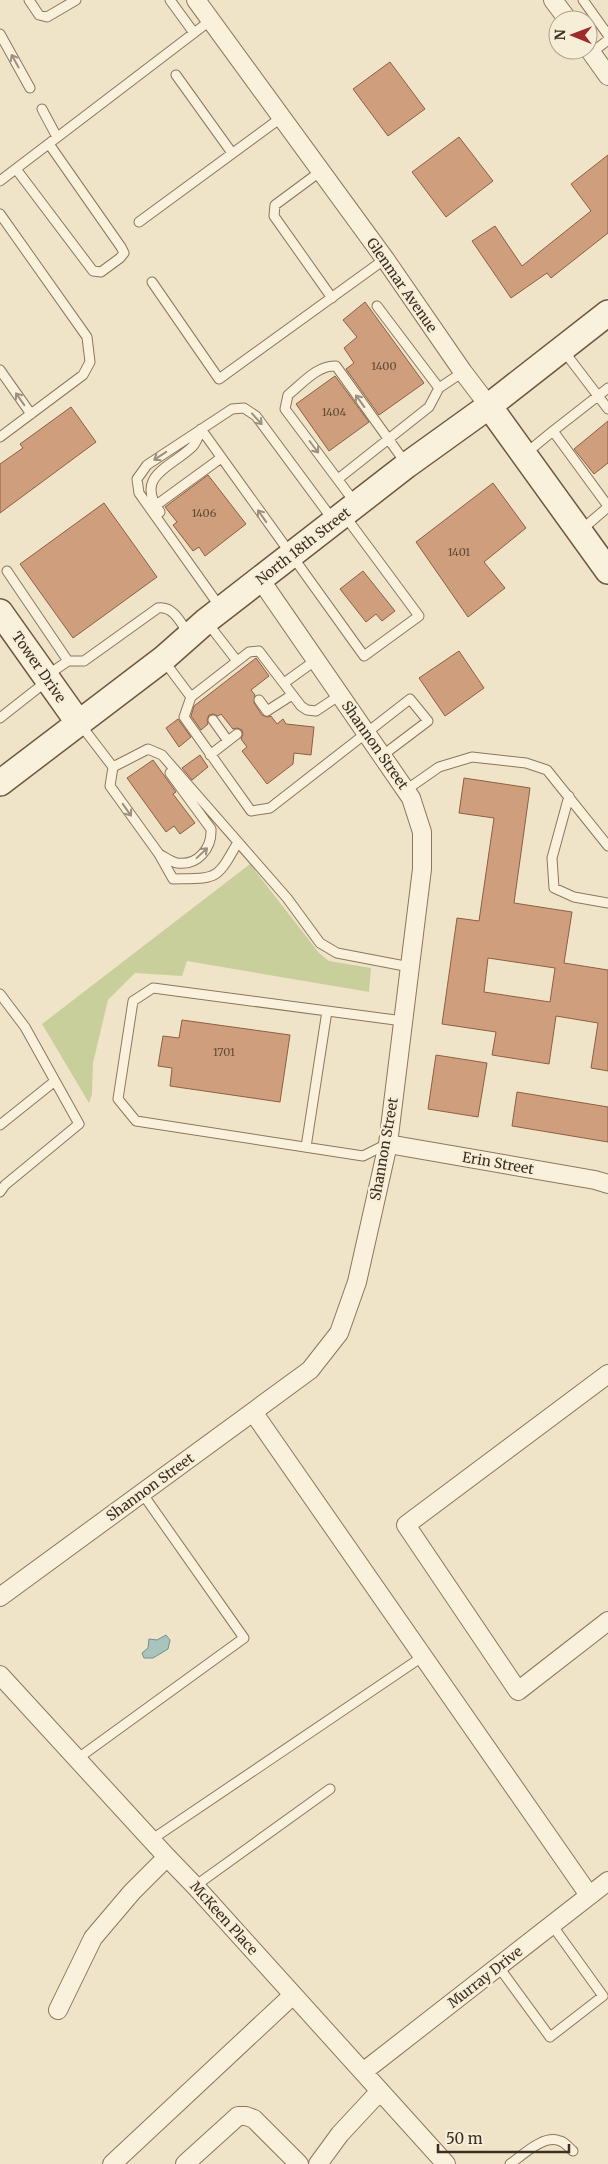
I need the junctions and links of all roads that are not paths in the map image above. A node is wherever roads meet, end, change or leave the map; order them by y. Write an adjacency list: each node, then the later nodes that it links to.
1 (29, 0): 2 (lane)
2 (76, 0)
3 (170, 0): 7 (lane)
4 (196, 0): 6 (street, Glenmar Avenue)
5 (583, 0): 8 (lane)
6 (211, 20): 7 (lane); 15 (street, Glenmar Avenue)
7 (194, 33): 16 (lane)
8 (608, 35)
9 (1, 39): 13 (lane, one-way to 9)
10 (597, 60): 12 (street)
11 (176, 75): 18 (lane)
12 (608, 76)
13 (30, 88)
14 (42, 110): 16 (lane)
15 (282, 117): 18 (lane); 20 (street, Glenmar Avenue)
16 (57, 137): 17 (lane)
17 (49, 144): 19 (lane); 19 (lane)
18 (232, 153): 23 (lane)
19 (16, 169): 21 (lane)
20 (321, 171): 24 (street, Glenmar Avenue); 26 (lane)
21 (0, 181)
22 (0, 214): 37 (lane)
23 (139, 222)
24 (385, 259): 26 (lane); 31 (street, Glenmar Avenue)
25 (152, 282): 26 (lane)
26 (332, 298)
27 (377, 306): 32 (lane)
28 (608, 313): 29 (main road, North 18th Street)
29 (562, 349): 34 (lane); 35 (main road, North 18th Street)
30 (0, 370): 37 (lane, one-way to 30)
31 (463, 372): 32 (lane); 35 (street, Glenmar Avenue)
32 (439, 388): 41 (lane)
33 (608, 388): 34 (lane)
34 (598, 396): 36 (lane); 39 (lane)
35 (489, 406): 42 (main road, Glenmar Avenue); 44 (main road, North 18th Street)
36 (608, 410)
37 (31, 414): 40 (lane)
38 (201, 429): 43 (lane); 46 (lane); 46 (lane, one-way to 46); 48 (lane, one-way to 48)
39 (553, 431): 42 (lane); 47 (lane)
40 (0, 437)
41 (389, 440): 44 (lane); 45 (lane); 45 (lane, one-way to 45)
42 (525, 454): 49 (main road, Glenmar Avenue)
43 (221, 458): 46 (lane); 50 (lane, one-way to 43)
44 (407, 465): 48 (main road, North 18th Street)
45 (338, 479): 48 (lane)
46 (153, 507): 55 (lane)
47 (608, 507): 49 (lane)
48 (345, 514): 50 (main road, North 18th Street); 50 (lane)
49 (579, 531): 52 (main road, Glenmar Avenue)
50 (290, 556): 53 (main road, North 18th Street)
51 (6, 571): 58 (lane)
52 (608, 571)
53 (260, 579): 55 (main road, North 18th Street); 57 (street, Shannon Street)
54 (0, 612): 60 (main road, Tower Drive)
55 (206, 622): 56 (main road, North 18th Street); 58 (lane); 59 (lane)
56 (163, 659): 64 (lane); 68 (main road, North 18th Street)
57 (316, 660): 61 (lane); 63 (street, Shannon Street)
58 (68, 661): 60 (lane)
59 (234, 667): 61 (lane); 64 (lane)
60 (47, 678): 66 (lane); 68 (main road, Tower Drive)
61 (284, 683): 62 (lane)
62 (292, 695): 63 (lane); 65 (lane)
63 (340, 695): 69 (street, Shannon Street)
64 (195, 698): 73 (lane)
65 (259, 700)
66 (0, 718)
67 (213, 720): 71 (lane)
68 (78, 722): 75 (lane); 76 (main road, North 18th Street)
69 (366, 733): 73 (lane); 74 (street, Shannon Street); 74 (lane)
70 (237, 734): 71 (lane)
71 (228, 741): 73 (lane)
72 (153, 751): 75 (lane); 79 (lane); 81 (lane, one-way to 72)
73 (210, 755)
74 (383, 756): 77 (street, Shannon Street)
75 (113, 767): 81 (lane, one-way to 81)
76 (0, 783)
77 (406, 790): 78 (lane); 83 (street, Shannon Street)
78 (569, 796): 80 (lane); 82 (lane)
79 (238, 842): 81 (lane); 83 (lane)
80 (608, 846)
81 (159, 854)
82 (608, 903)
83 (410, 967): 86 (street, Shannon Street)
84 (0, 994): 87 (lane)
85 (327, 1012): 86 (lane); 90 (lane); 90 (lane)
86 (403, 1021): 89 (street, Shannon Street)
87 (55, 1081): 88 (lane); 92 (lane)
88 (0, 1124)
89 (388, 1144): 90 (lane); 91 (street, Erin Street); 94 (street, Shannon Street)
90 (306, 1148)
91 (608, 1184)
92 (2, 1185)
93 (608, 1374): 97 (street)
94 (253, 1412): 95 (street, Shannon Street); 98 (street)
95 (142, 1493): 96 (street, Shannon Street); 100 (lane)
96 (0, 1597)
97 (608, 1621)
98 (422, 1657): 102 (lane); 106 (street)
99 (0, 1675): 100 (street, McKeen Place)
100 (77, 1759): 102 (street, McKeen Place)
101 (330, 1789): 105 (lane)
102 (151, 1840): 103 (street, McKeen Place)
103 (167, 1857): 105 (street, McKeen Place); 110 (street)
104 (608, 1881): 106 (street, Murray Drive)
105 (195, 1886): 109 (street, McKeen Place)
106 (589, 1895): 107 (street, Murray Drive)
107 (552, 1925): 108 (street, Murray Drive); 108 (lane)
108 (498, 1966): 111 (street, Murray Drive)
109 (293, 1995): 111 (street, McKeen Place); 114 (street)
110 (58, 2010)
111 (363, 2072): 112 (street, McKeen Place)
112 (380, 2091): 117 (street); 118 (street, McKeen Place)
113 (573, 2151): 119 (lane)
114 (112, 2164)
115 (185, 2164): 116 (street)
116 (299, 2164)
117 (318, 2164)
118 (446, 2164)
119 (510, 2164)

